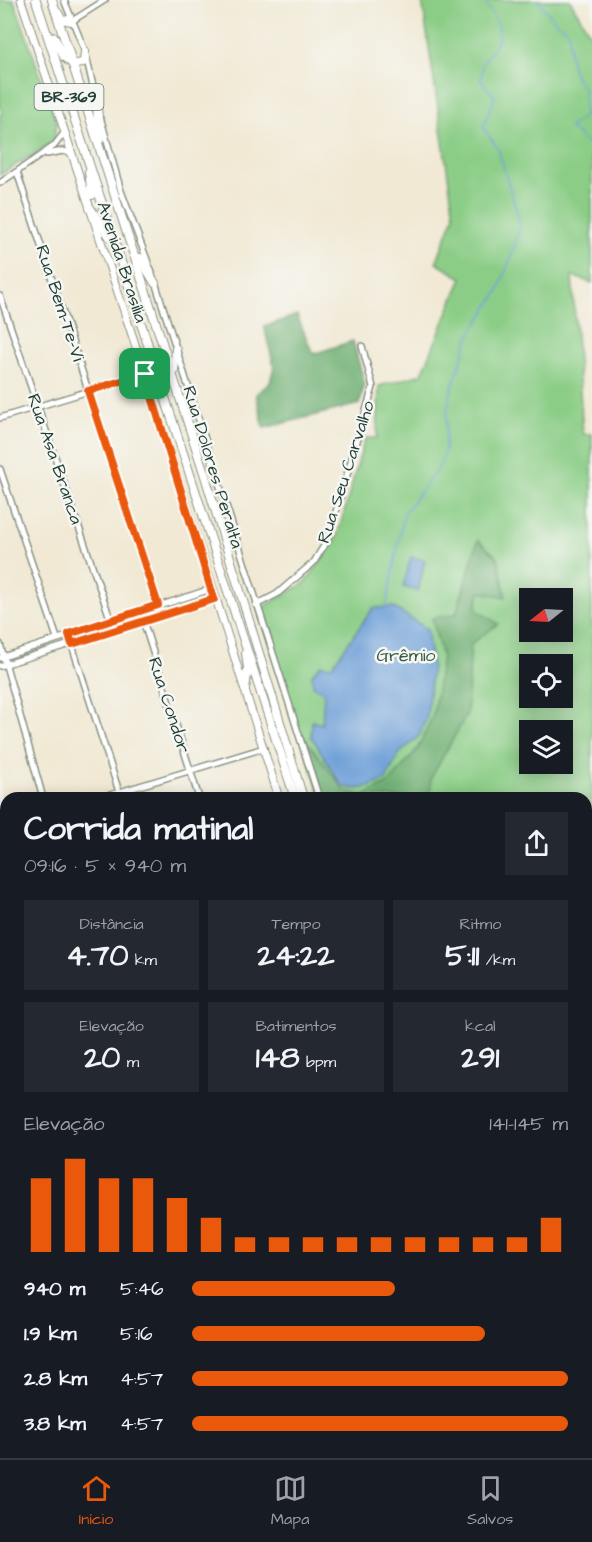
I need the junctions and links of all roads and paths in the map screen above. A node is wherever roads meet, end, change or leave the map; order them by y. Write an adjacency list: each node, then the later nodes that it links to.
1 (21, 0): 10 (main road)
2 (52, 0): 6 (highway); 8 (highway, Avenida Brasília / BR-369)
3 (64, 0): 6 (street, Rua Dolores Peralta)
4 (105, 0): 6 (street)
5 (38, 4): 8 (highway); 16 (highway, Avenida Brasília / BR-369)
6 (72, 21): 7 (street, Rua Dolores Peralta)
7 (85, 51): 8 (highway); 9 (street, Rua Dolores Peralta)
8 (74, 65): 13 (highway, Avenida Brasília / BR-369)
9 (97, 107): 13 (highway); 20 (street, Rua Dolores Peralta)
10 (64, 133): 11 (main road); 12 (street)
11 (70, 153): 12 (street); 16 (main road)
12 (42, 155): 14 (street)
13 (101, 157): 17 (highway, Avenida Brasília / BR-369)
14 (17, 172): 15 (street); 25 (street, Rua Bem-Te-Vi)
15 (0, 183)
16 (93, 199): 17 (highway); 19 (highway, Avenida Brasília / BR-369); 19 (highway); 24 (main road)
17 (126, 229): 18 (highway, Avenida Brasília / BR-369)
18 (133, 245): 20 (highway); 26 (highway, Avenida Brasília / BR-369)
19 (129, 282): 37 (highway, Avenida Brasília / BR-369)
20 (155, 283): 23 (street, Rua Dolores Peralta)
21 (0, 296): 27 (street, Rua Asa Branca)
22 (362, 346): 33 (street, Rua Seu Carvalho)
23 (176, 349): 26 (highway); 33 (street, Rua Dolores Peralta)
24 (145, 374): 25 (street); 30 (main road)
25 (88, 391): 27 (street); 32 (street, Rua Bem-Te-Vi)
26 (177, 392): 55 (highway, Avenida Brasília / BR-369)
27 (37, 407): 28 (street); 35 (street, Rua Asa Branca)
28 (0, 418)
29 (0, 469): 39 (street)
30 (211, 589): 31 (main road); 32 (street)
31 (214, 599): 36 (street); 46 (main road)
32 (158, 605): 34 (street)
33 (256, 605): 56 (street, Rua Dolores Peralta)
34 (140, 611): 35 (street); 36 (street, Rua Condor)
35 (111, 621): 38 (street)
36 (143, 621): 41 (street); 48 (street, Rua Condor)
37 (241, 626): 46 (highway); 54 (highway, Avenida Brasília / BR-369)
38 (69, 634): 39 (street); 41 (street)
39 (57, 638): 40 (street)
40 (47, 642): 43 (street); 44 (street)
41 (72, 644): 43 (street); 50 (street)
42 (0, 645): 44 (street)
43 (51, 651): 45 (street)
44 (1, 658): 45 (street)
45 (2, 665): 49 (street)
46 (244, 689): 47 (main road)
47 (264, 748): 48 (street); 53 (main road)
48 (190, 769): 51 (street); 52 (street, Rua Condor)
49 (41, 792)
50 (119, 792)
51 (128, 792)
52 (197, 792)
53 (277, 792)
54 (294, 792)
55 (301, 792)
56 (316, 792)

